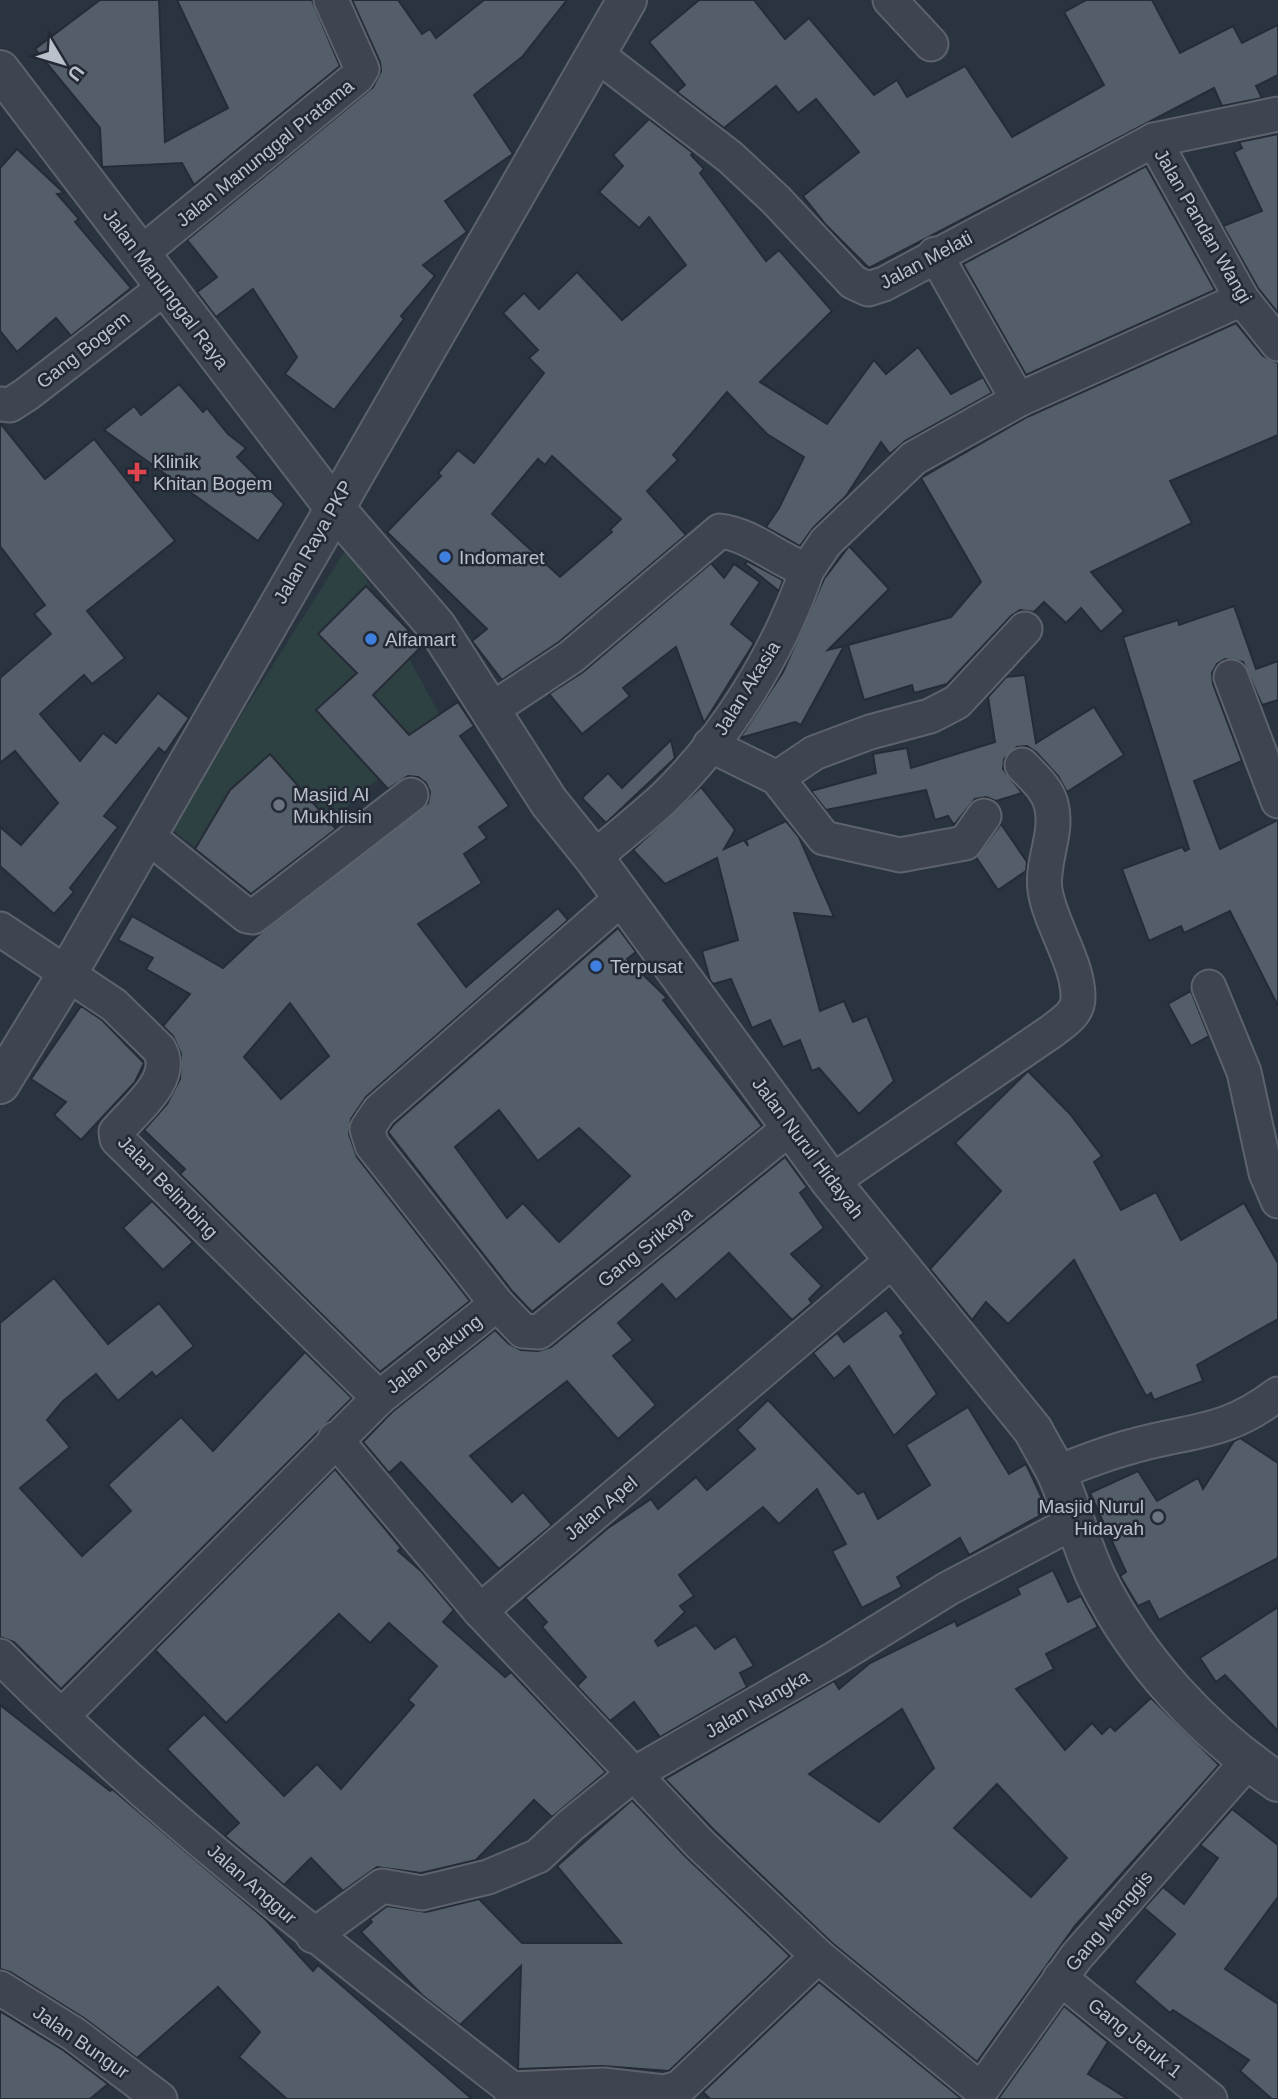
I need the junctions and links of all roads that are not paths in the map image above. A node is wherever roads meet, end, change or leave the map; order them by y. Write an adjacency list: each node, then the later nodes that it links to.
1 (331, 0): 10 (street, Jalan Manunggal Pratama)
2 (627, 0): 5 (street, Jalan Raya PKP)
3 (890, 0): 4 (street)
4 (931, 44)
5 (596, 54): 9 (street, Jalan Melati); 16 (street, Jalan Raya PKP)
6 (0, 70): 10 (street, Jalan Manunggal Raya)
7 (1278, 114): 8 (street, Jalan Melati)
8 (1154, 140): 9 (street, Jalan Melati); 12 (street, Jalan Pandan Wangi)
9 (935, 254): 14 (street)
10 (139, 255): 11 (street, Jalan Manunggal Raya)
11 (164, 288): 15 (street, Gang Bogem); 16 (street, Jalan Manunggal Raya)
12 (1242, 299): 13 (street, Jalan Pandan Wangi); 14 (street)
13 (1278, 344)
14 (1018, 400): 17 (street, Jalan Akasia)
15 (0, 404)
16 (334, 506): 20 (street, Jalan Nurul Hidayah); 28 (street, Jalan Raya PKP)
17 (807, 570): 20 (street); 22 (street, Jalan Akasia)
18 (1025, 629): 24 (street)
19 (1231, 677): 21 (street)
20 (491, 710): 29 (street, Jalan Nurul Hidayah)
21 (1266, 734): 26 (street)
22 (710, 745): 24 (street); 29 (street, Jalan Akasia)
23 (1022, 765): 36 (street)
24 (777, 778): 27 (street)
25 (411, 795): 28 (street)
26 (1278, 801)
27 (984, 816)
28 (145, 834): 32 (street, Jalan Raya PKP)
29 (594, 858): 30 (street, Jalan Nurul Hidayah)
30 (623, 897): 35 (street, Jalan Nurul Hidayah); 39 (street, Jalan Bakung)
31 (0, 929): 32 (street)
32 (66, 976): 34 (street, Jalan Raya PKP); 41 (street, Jalan Belimbing)
33 (1209, 987): 37 (street)
34 (0, 1084)
35 (791, 1127): 36 (street, Jalan Nurul Hidayah); 39 (street, Gang Srikaya)
36 (831, 1181): 38 (street, Jalan Nurul Hidayah)
37 (1278, 1201)
38 (894, 1259): 43 (street, Jalan Nurul Hidayah); 45 (street, Jalan Apel)
39 (498, 1304): 41 (street, Jalan Bakung)
40 (1278, 1394): 43 (street)
41 (379, 1398): 42 (street, Jalan Bakung)
42 (335, 1439): 45 (street); 47 (street, Jalan Bakung)
43 (1056, 1472): 44 (street, Jalan Nurul Hidayah)
44 (1074, 1522): 48 (street, Jalan Nurul Hidayah); 49 (street, Jalan Nangka)
45 (480, 1611): 49 (street)
46 (0, 1656): 47 (street, Jalan Anggur)
47 (62, 1716): 50 (street, Jalan Anggur)
48 (1263, 1771): 52 (street, Gang Manggis)
49 (634, 1774): 50 (street, Jalan Nangka); 51 (street, Gang Manggis)
50 (313, 1936): 54 (street, Jalan Anggur)
51 (818, 1956): 54 (street); 55 (street, Gang Manggis)
52 (1060, 1978): 55 (street, Gang Manggis); 57 (street, Gang Jeruk 1)
53 (0, 1987): 56 (street, Jalan Bungur)
54 (512, 2094)
55 (978, 2094)
56 (160, 2099)
57 (1210, 2099)

